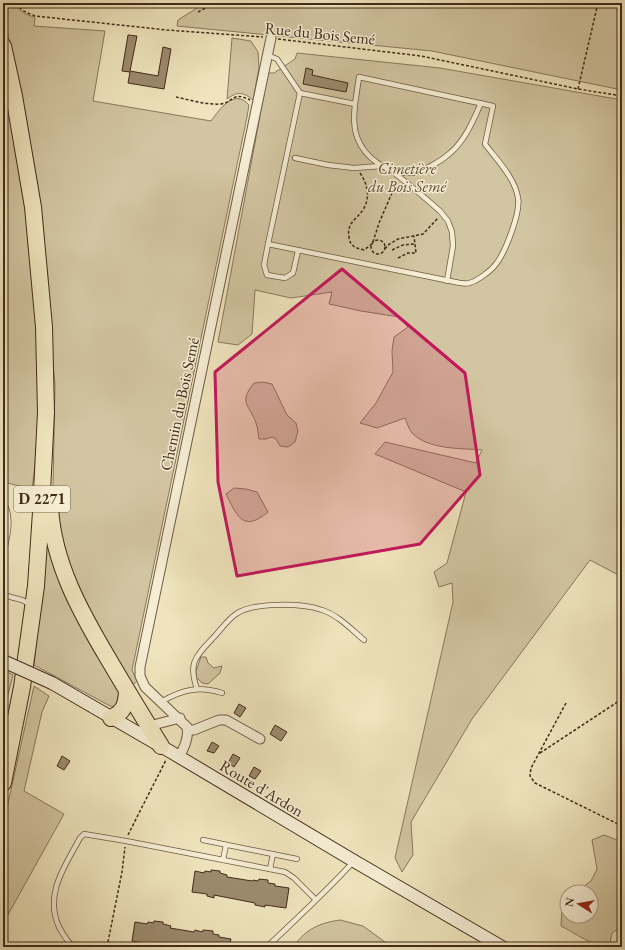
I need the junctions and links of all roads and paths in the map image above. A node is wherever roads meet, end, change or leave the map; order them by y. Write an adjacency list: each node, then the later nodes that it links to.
1 (17, 3): 5 (path, Rue du Bois Semé)
2 (215, 3): 4 (path)
3 (598, 3): 8 (path)
4 (198, 12)
5 (271, 38): 7 (street, Chemin du Bois Semé); 8 (path, Rue du Bois Semé)
6 (3, 46): 30 (highway, D 2271)
7 (267, 55): 9 (lane); 14 (street, Chemin du Bois Semé)
8 (578, 89): 10 (path, Rue du Bois Semé)
9 (300, 93): 13 (lane); 22 (lane)
10 (622, 96)
11 (176, 97): 14 (path)
12 (481, 103): 13 (lane); 18 (lane); 29 (lane)
13 (355, 104): 16 (lane)
14 (255, 113): 42 (street, Chemin du Bois Semé)
15 (295, 158): 17 (lane)
16 (381, 166): 17 (lane); 18 (lane)
17 (356, 168): 23 (path)
18 (392, 171): 19 (lane)
19 (402, 179): 20 (lane); 23 (path)
20 (442, 214): 21 (path); 29 (lane)
21 (414, 236): 24 (path); 25 (path)
22 (268, 244): 27 (lane); 27 (lane)
23 (372, 244): 25 (path); 25 (path)
24 (415, 244): 26 (path); 28 (path)
25 (385, 249)
26 (392, 250)
27 (298, 251): 29 (lane)
28 (398, 258)
29 (447, 281)
30 (46, 412): 33 (highway, D 2271); 39 (highway)
31 (3, 503): 32 (lane)
32 (3, 553)
33 (36, 586): 35 (highway); 52 (highway, D 2271)
34 (3, 595): 35 (lane)
35 (32, 605): 49 (highway)
36 (364, 640): 38 (lane)
37 (3, 661): 44 (main road, Route d'Ardon, bridge)
38 (197, 689): 40 (lane); 42 (lane)
39 (127, 692): 44 (highway); 46 (highway)
40 (222, 693)
41 (622, 699): 50 (path)
42 (162, 702): 45 (street, Chemin du Bois Semé)
43 (566, 703): 50 (path)
44 (111, 718): 51 (main road, Route d'Ardon)
45 (180, 718): 46 (street); 47 (street, Chemin du Bois Semé)
46 (148, 726): 51 (highway)
47 (188, 730): 48 (street); 51 (street)
48 (260, 739)
49 (3, 740)
50 (540, 753): 53 (path)
51 (169, 754): 55 (path); 60 (main road, Route d'Ardon)
52 (3, 783)
53 (622, 826)
54 (203, 840): 56 (lane)
55 (126, 841): 59 (lane); 63 (lane); 64 (path)
56 (226, 845): 57 (lane); 59 (lane)
57 (273, 854): 58 (lane); 61 (lane)
58 (297, 859)
59 (223, 860): 61 (lane)
60 (354, 861): 62 (lane); 66 (main road, Route d'Ardon)
61 (270, 869): 62 (lane)
62 (315, 900): 65 (lane)
63 (74, 947)
64 (107, 947)
65 (267, 947)
66 (502, 947)

